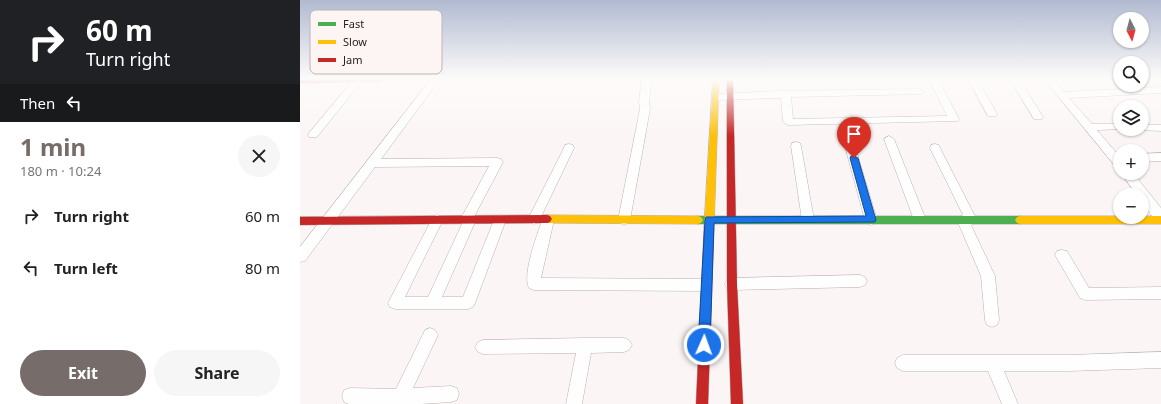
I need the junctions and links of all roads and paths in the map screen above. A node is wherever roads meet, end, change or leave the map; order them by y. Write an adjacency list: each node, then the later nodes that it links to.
1 (716, 97): 36 (street)
2 (731, 97): 37 (street)
3 (343, 98): 17 (street)
4 (421, 98): 26 (street)
5 (645, 98): 35 (street)
6 (786, 98): 7 (street)
7 (943, 98)
8 (983, 98): 11 (street)
9 (1026, 98): 12 (street)
10 (1065, 98): 13 (street)
11 (992, 114)
12 (1038, 117)
13 (1089, 127): 14 (street); 23 (street)
14 (1113, 127)
15 (1149, 128): 16 (street)
16 (1161, 128)
17 (313, 135)
18 (889, 139): 40 (street)
19 (849, 143): 39 (street)
20 (796, 146): 38 (street)
21 (570, 148): 29 (street)
22 (935, 148): 41 (street)
23 (1113, 154)
24 (1161, 157): 25 (street)
25 (1149, 158)
26 (371, 163): 30 (street); 32 (street)
27 (1132, 180): 28 (street)
28 (1161, 218): 41 (street)
29 (534, 219): 33 (street); 34 (street)
30 (327, 220): 31 (street); 42 (street); 44 (street)
31 (437, 220): 32 (street); 49 (street)
32 (468, 220): 33 (street); 49 (street)
33 (500, 220): 49 (street)
34 (548, 220): 35 (street); 47 (street)
35 (624, 220): 36 (street)
36 (709, 220): 37 (street); 47 (street)
37 (733, 220): 38 (street); 46 (street)
38 (808, 220): 39 (street)
39 (871, 220): 40 (street)
40 (920, 220): 41 (street)
41 (967, 220): 50 (street)
42 (300, 221)
43 (1062, 255): 48 (street)
44 (300, 257)
45 (860, 281): 46 (street)
46 (732, 284): 63 (street)
47 (706, 285): 62 (street)
48 (1161, 293)
49 (432, 303)
50 (992, 320)
51 (430, 334): 60 (street)
52 (585, 345): 53 (street); 54 (street); 61 (street)
53 (624, 345)
54 (483, 347)
55 (1161, 360): 56 (street)
56 (992, 362): 57 (street); 64 (street)
57 (903, 363)
58 (451, 394): 60 (street)
59 (350, 396): 60 (street)
60 (399, 401)
61 (574, 404)
62 (702, 404)
63 (737, 404)
64 (1010, 404)

